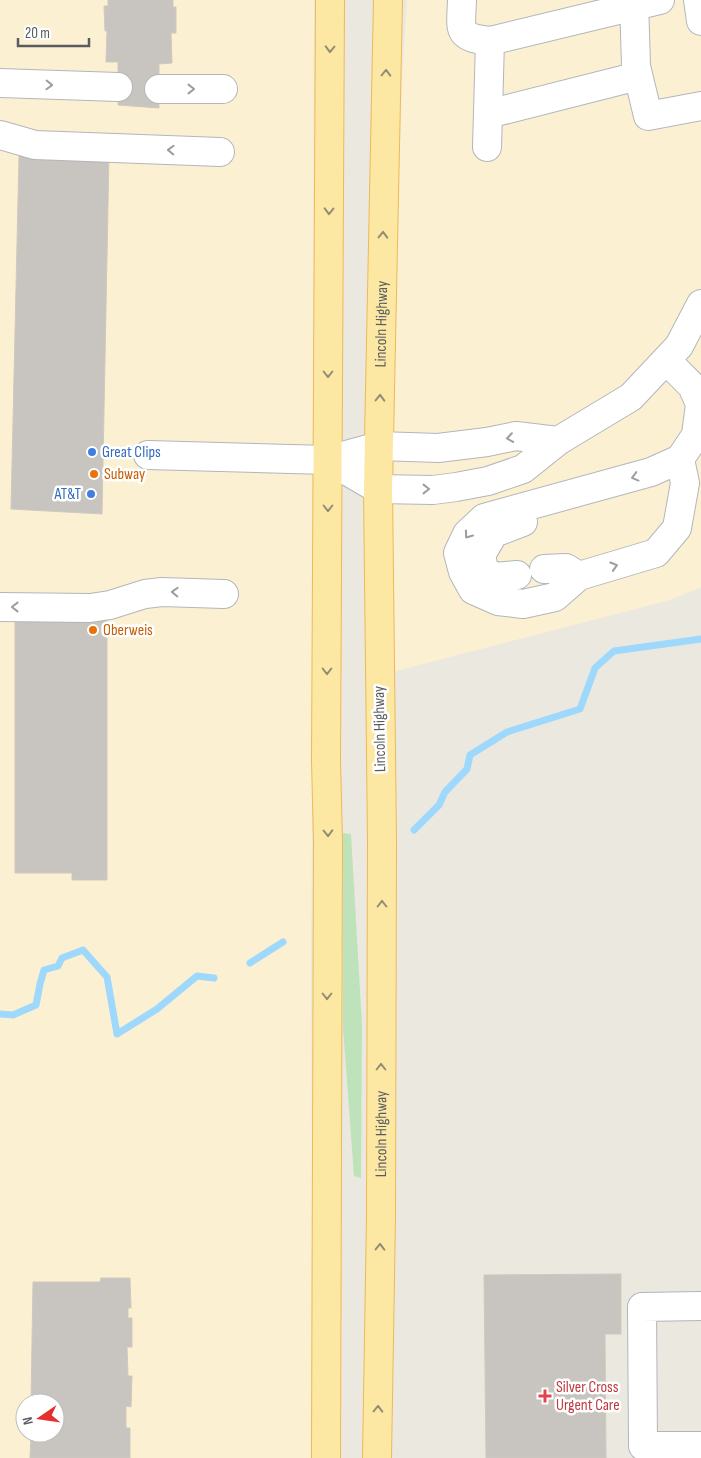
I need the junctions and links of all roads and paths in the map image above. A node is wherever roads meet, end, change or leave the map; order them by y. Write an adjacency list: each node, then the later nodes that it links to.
1 (330, 0): 25 (main road, one-way to 25)
2 (388, 0): 22 (main road, Lincoln Highway, one-way to 2)
3 (462, 0): 8 (lane)
4 (660, 0): 6 (lane)
5 (698, 0): 7 (lane)
6 (633, 3): 8 (lane); 9 (lane)
7 (701, 21)
8 (490, 42): 15 (lane)
9 (638, 76): 14 (lane); 15 (lane)
10 (0, 84): 11 (lane, one-way to 11)
11 (118, 87)
12 (159, 89): 13 (lane, one-way to 13)
13 (223, 89)
14 (701, 106)
15 (488, 114): 17 (lane)
16 (0, 135): 18 (lane, one-way to 16)
17 (487, 147)
18 (220, 152)
19 (698, 314): 20 (lane)
20 (666, 360): 21 (lane); 24 (lane)
21 (558, 441): 22 (lane, one-way to 22); 26 (lane, one-way to 21)
22 (378, 446): 25 (lane); 26 (main road, Lincoln Highway)
23 (148, 455): 25 (lane)
24 (680, 459): 27 (lane, one-way to 27); 30 (lane, one-way to 24)
25 (328, 460): 26 (lane); 35 (main road, one-way to 35)
26 (378, 489): 36 (main road, Lincoln Highway, one-way to 26)
27 (590, 489): 29 (lane); 30 (lane, one-way to 30)
28 (544, 569): 30 (lane)
29 (517, 575)
30 (579, 576)
31 (224, 594): 32 (lane, one-way to 32)
32 (0, 607)
33 (701, 1306): 34 (lane)
34 (701, 1446)
35 (326, 1458)
36 (377, 1458)

